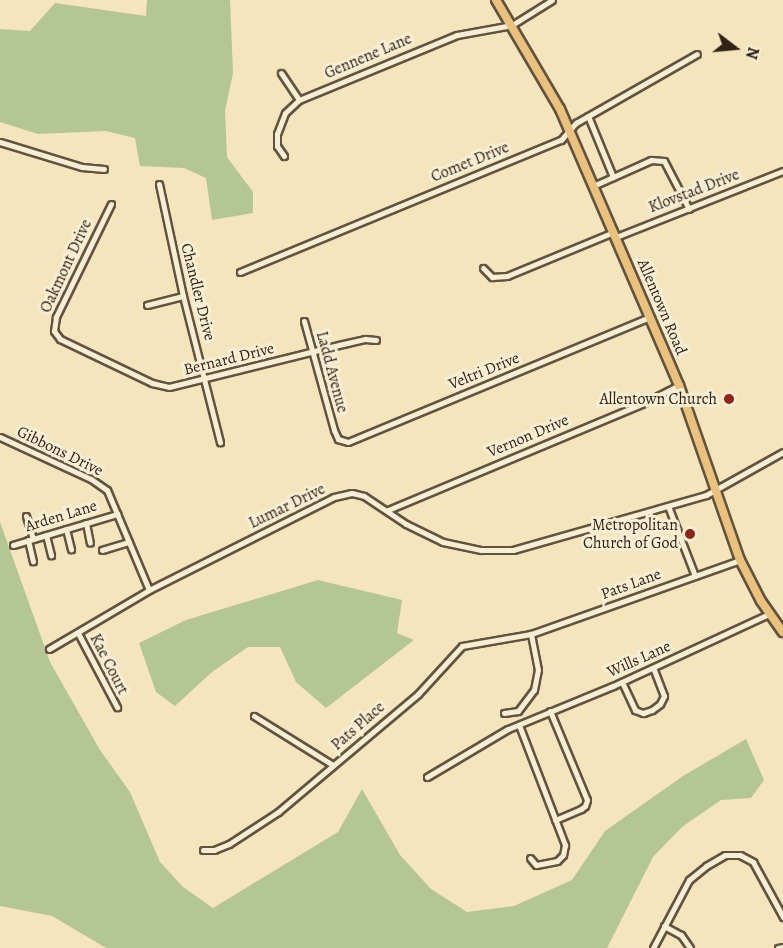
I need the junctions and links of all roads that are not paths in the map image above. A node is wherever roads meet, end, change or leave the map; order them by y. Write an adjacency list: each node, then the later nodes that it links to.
1 (496, 0): 3 (main road, Allentown Road)
2 (552, 0): 3 (street)
3 (512, 25): 6 (street, Gennene Lane); 8 (main road, Allentown Road)
4 (697, 54): 7 (street, Comet Drive)
5 (281, 73): 6 (street)
6 (299, 100): 10 (street)
7 (588, 116): 8 (street, Comet Drive); 13 (street)
8 (569, 131): 15 (main road, Allentown Road); 20 (street, Comet Drive)
9 (0, 142): 11 (street)
10 (284, 156)
11 (104, 169)
12 (783, 171): 17 (street, Klovstad Drive)
13 (613, 177): 15 (street); 17 (street)
14 (159, 184): 21 (street, Chandler Drive)
15 (593, 186): 18 (main road, Allentown Road)
16 (111, 204): 25 (street, Oakmont Drive)
17 (689, 209): 18 (street, Klovstad Drive)
18 (615, 235): 19 (street, Klovstad Drive); 23 (main road, Allentown Road)
19 (483, 268)
20 (240, 272)
21 (183, 296): 22 (street); 28 (street, Chandler Drive)
22 (147, 305)
23 (650, 317): 29 (main road, Allentown Road); 30 (street, Veltri Drive)
24 (304, 321): 27 (street, Ladd Avenue)
25 (60, 339): 28 (street, Bernard Drive)
26 (376, 340): 27 (street, Bernard Drive)
27 (313, 351): 28 (street, Bernard Drive); 30 (street, Ladd Avenue)
28 (206, 379): 32 (street, Chandler Drive)
29 (679, 385): 34 (main road, Allentown Road); 36 (street, Vernon Drive)
30 (333, 430)
31 (0, 437): 37 (street, Gibbons Drive)
32 (220, 442)
33 (783, 452): 34 (street, Lumar Drive)
34 (716, 490): 35 (street, Lumar Drive); 49 (main road, Allentown Road)
35 (668, 506): 36 (street, Lumar Drive); 51 (street)
36 (388, 510): 52 (street, Lumar Drive)
37 (117, 514): 39 (street, Arden Lane); 43 (street, Gibbons Drive)
38 (26, 516): 42 (street)
39 (86, 523): 40 (street, Arden Lane); 44 (street)
40 (66, 529): 41 (street, Arden Lane); 46 (street)
41 (46, 535): 42 (street, Arden Lane); 48 (street)
42 (31, 539): 45 (street, Arden Lane); 50 (street)
43 (129, 542): 47 (street); 52 (street, Gibbons Drive)
44 (90, 543)
45 (13, 545)
46 (71, 549)
47 (102, 550)
48 (51, 555)
49 (740, 560): 51 (street, Pats Lane); 53 (main road, Allentown Road)
50 (33, 561)
51 (695, 576): 56 (street, Pats Lane)
52 (149, 590): 55 (street, Lumar Drive)
53 (769, 614): 54 (main road, Allentown Road); 58 (street, Wills Lane)
54 (783, 632)
55 (78, 633): 57 (street, Lumar Drive); 60 (street, Kae Court)
56 (531, 634): 62 (street); 65 (street, Pats Place)
57 (49, 649)
58 (653, 668): 59 (street, Wills Lane); 59 (street)
59 (622, 682): 61 (street, Wills Lane)
60 (117, 707)
61 (550, 711): 64 (street, Wills Lane); 67 (street)
62 (504, 713)
63 (254, 716): 65 (street)
64 (519, 724): 66 (street, Wills Lane); 67 (street)
65 (333, 765): 68 (street, Pats Place)
66 (427, 777)
67 (555, 820): 69 (street)
68 (203, 850)
69 (530, 858)
70 (783, 917): 71 (street)
71 (664, 926): 73 (street); 74 (street)
72 (783, 946): 75 (street)
73 (653, 948)
74 (690, 948)
75 (778, 948)

